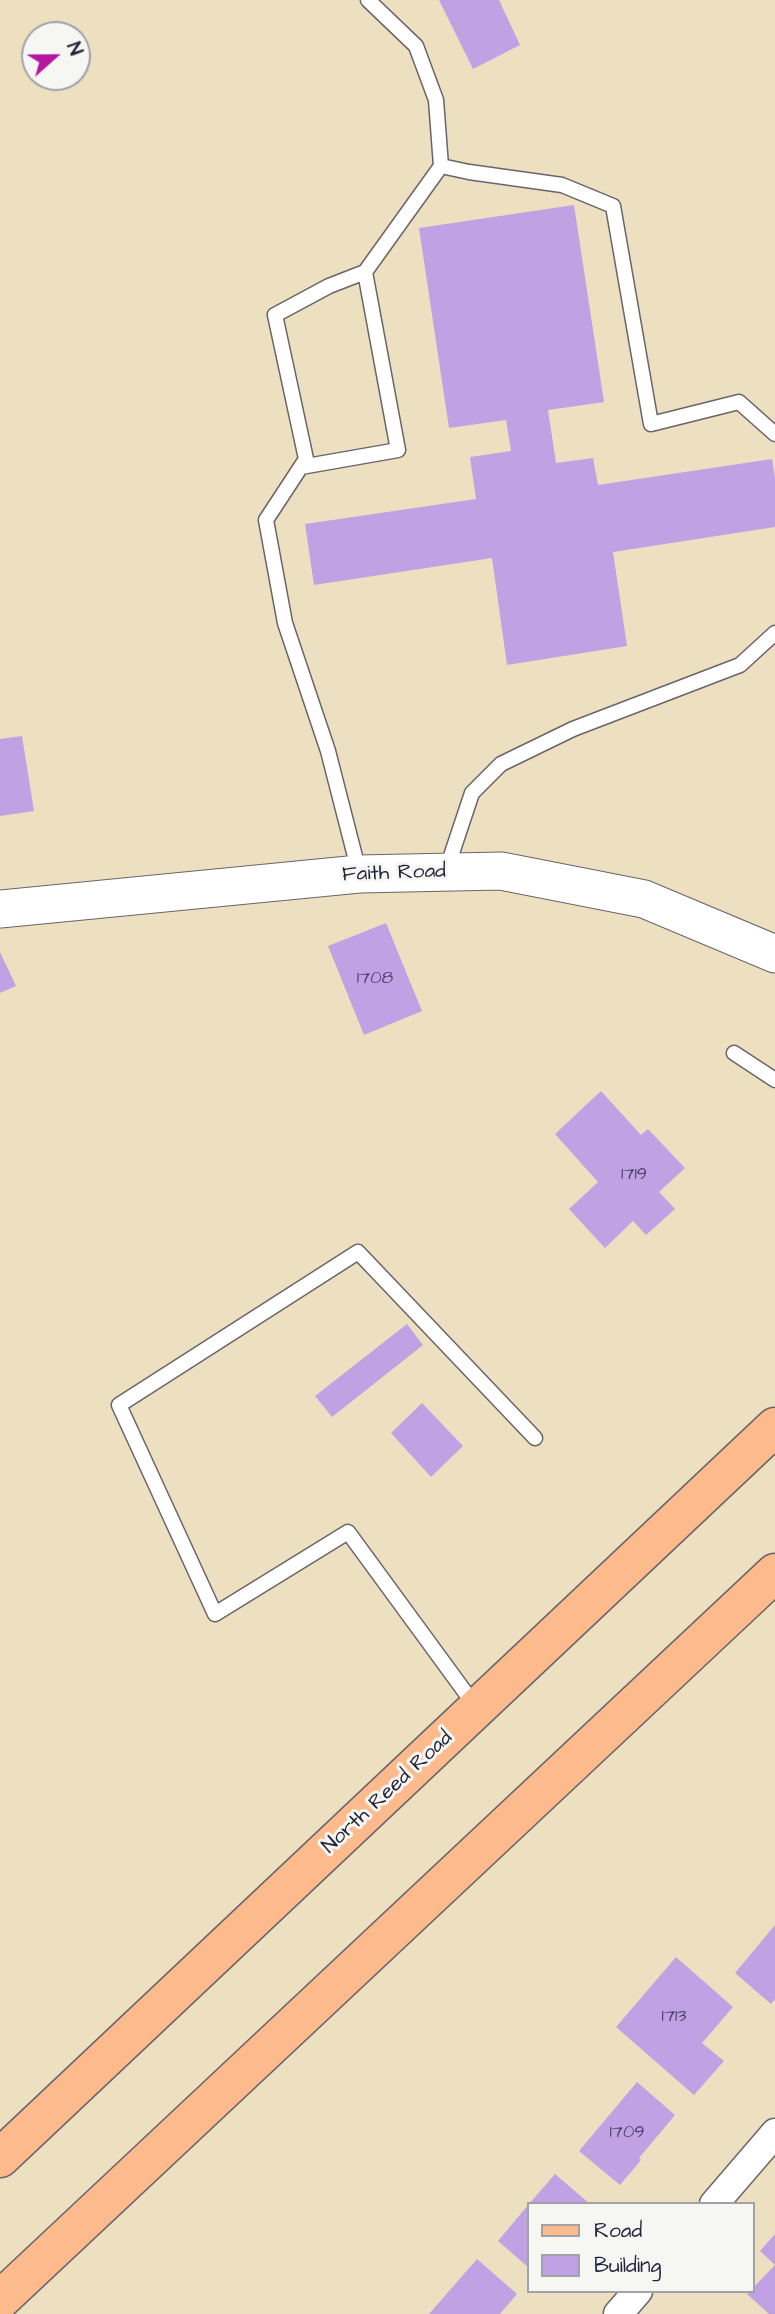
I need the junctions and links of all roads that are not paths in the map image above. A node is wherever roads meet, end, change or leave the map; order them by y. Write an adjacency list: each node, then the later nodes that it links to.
1 (368, 0): 2 (lane)
2 (441, 166): 3 (lane); 4 (lane)
3 (365, 272): 5 (lane); 5 (lane)
4 (775, 434)
5 (301, 467): 8 (lane)
6 (775, 633): 7 (lane)
7 (445, 872): 8 (street, Faith Road); 10 (street, Faith Road)
8 (359, 874): 9 (street, Faith Road)
9 (0, 909)
10 (775, 954)
11 (734, 1053): 12 (lane)
12 (775, 1080)
13 (775, 1427): 16 (main road, North Reed Road)
14 (535, 1438): 16 (lane)
15 (775, 1573): 21 (main road)
16 (477, 1709): 18 (main road, North Reed Road)
17 (775, 2133): 19 (street)
18 (0, 2158)
19 (715, 2202)
20 (636, 2293): 22 (street)
21 (0, 2300)
22 (618, 2314)

